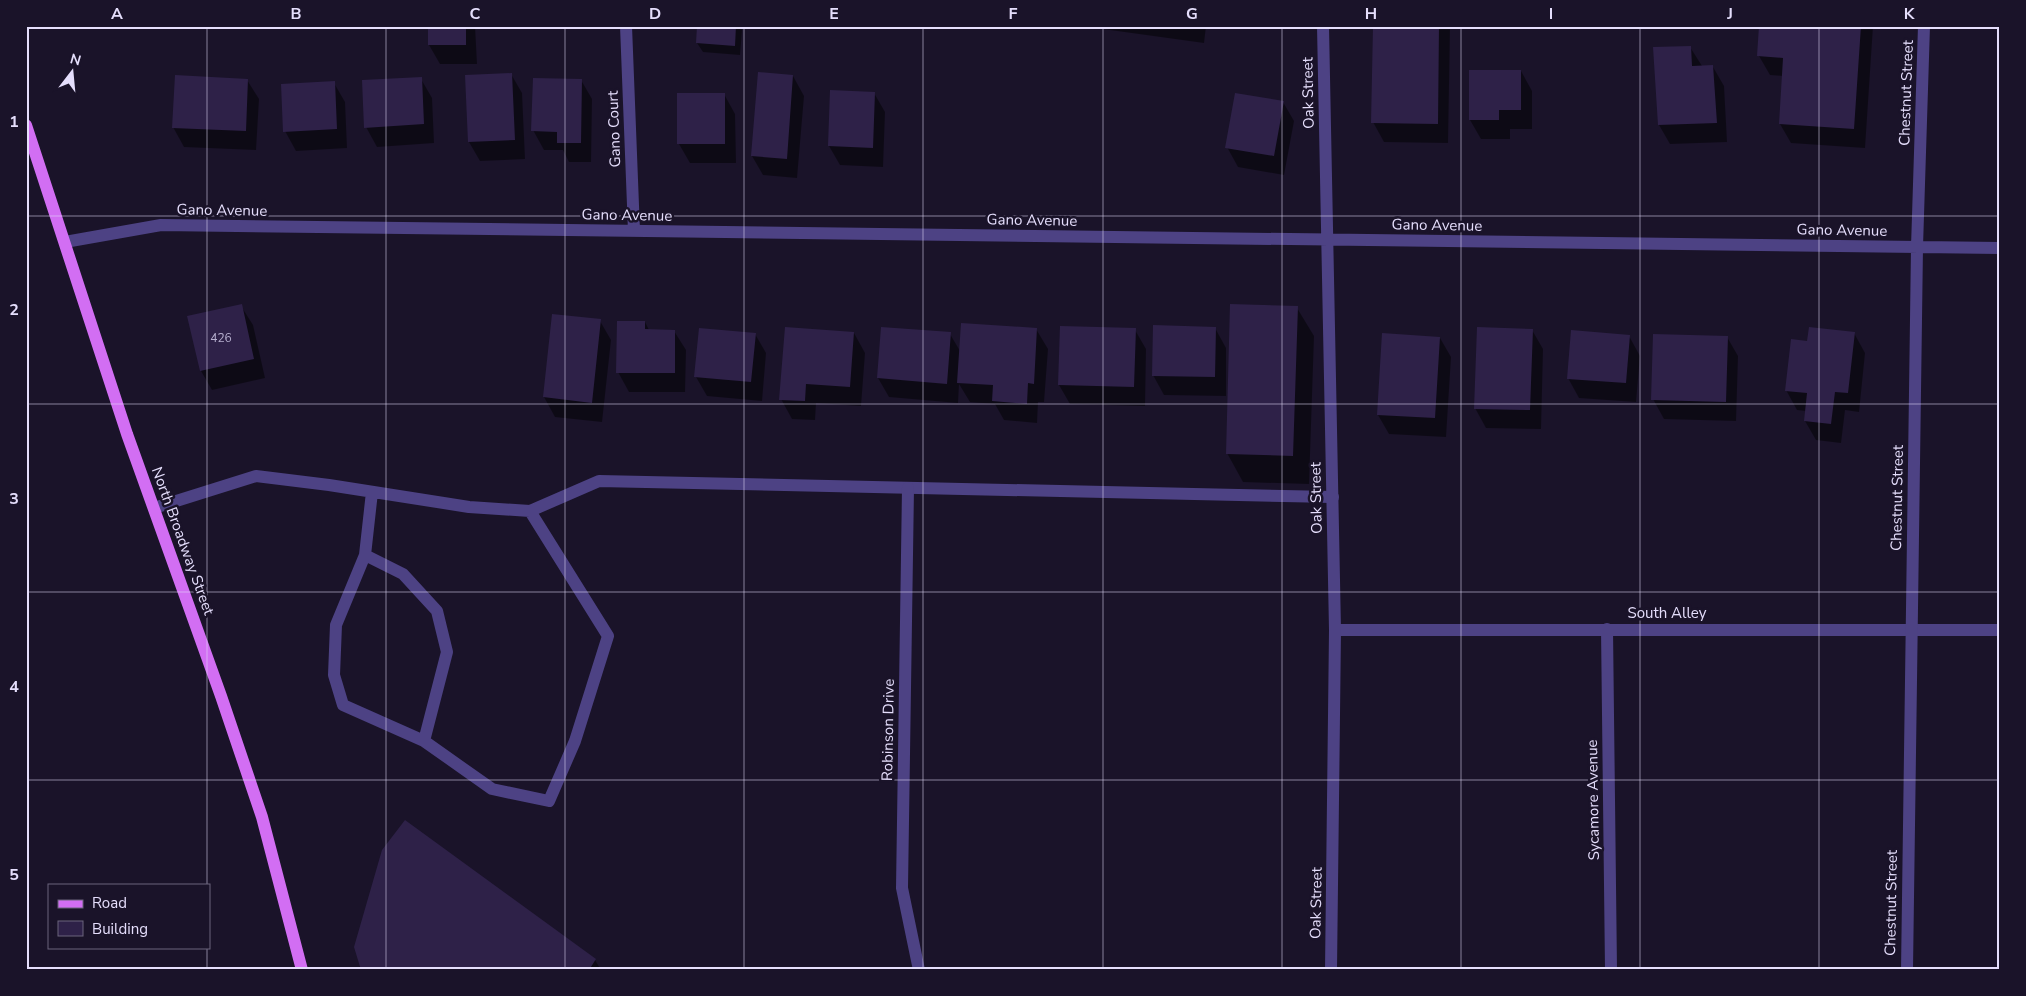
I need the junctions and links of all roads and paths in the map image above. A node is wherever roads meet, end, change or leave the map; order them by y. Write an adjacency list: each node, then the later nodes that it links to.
1 (626, 26): 5 (street, Gano Court)
2 (1323, 26): 6 (street, Oak Street)
3 (1924, 26): 8 (street, Chestnut Street)
4 (26, 125): 7 (main road, North Broadway Street)
5 (634, 231): 6 (street, Gano Avenue); 7 (street, Gano Avenue)
6 (1328, 240): 8 (street, Gano Avenue); 12 (street, Oak Street)
7 (65, 242): 13 (main road, North Broadway Street)
8 (1917, 247): 9 (street, Gano Avenue); 18 (street, Chestnut Street)
9 (2000, 248)
10 (908, 488): 12 (street); 14 (street); 22 (street, Robinson Drive)
11 (372, 492): 13 (street); 14 (street); 15 (street)
12 (1333, 497): 17 (street, Oak Street)
13 (154, 508): 21 (main road, North Broadway Street)
14 (530, 511): 20 (street)
15 (365, 555): 20 (street); 20 (street)
16 (1607, 629): 17 (street, South Alley); 18 (street, South Alley); 24 (street, Sycamore Avenue)
17 (1335, 630): 23 (street, Oak Street)
18 (1912, 630): 19 (street, South Alley); 25 (street, Chestnut Street)
19 (2000, 630)
20 (424, 741)
21 (302, 970)
22 (919, 970)
23 (1331, 970)
24 (1611, 970)
25 (1906, 970)

